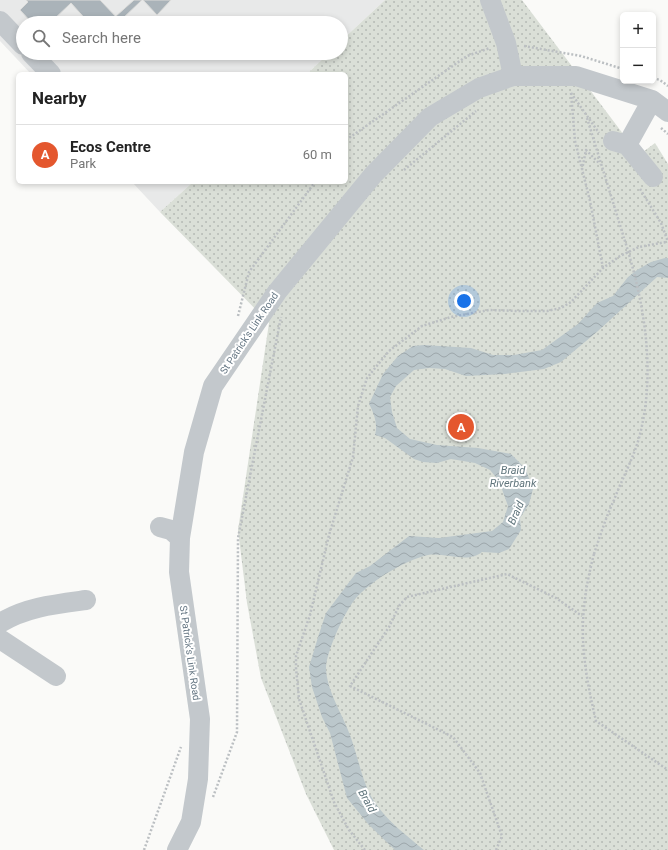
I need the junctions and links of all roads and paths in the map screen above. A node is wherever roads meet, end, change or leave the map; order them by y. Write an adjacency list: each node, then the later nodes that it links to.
1 (490, 0): 6 (street)
2 (0, 20): 3 (street)
3 (16, 37)
4 (38, 60): 5 (street)
5 (49, 72)
6 (513, 76): 12 (street, St Patrick’s Link Road); 26 (street, St Patrick’s Link Road)
7 (656, 79): 8 (path)
8 (668, 86)
9 (564, 92): 10 (path)
10 (571, 93): 11 (path); 16 (path); 18 (path)
11 (578, 95)
12 (648, 107): 14 (street, St Patrick’s Link Road); 15 (path); 19 (street)
13 (480, 108): 17 (path)
14 (668, 112)
15 (668, 134)
16 (600, 165): 18 (path); 28 (path, bridge)
17 (404, 170)
18 (582, 172): 22 (path)
19 (653, 177)
20 (314, 184): 24 (path)
21 (666, 242): 22 (path)
22 (603, 268): 37 (path)
23 (283, 311): 34 (path)
24 (236, 323)
25 (160, 527): 26 (street)
26 (180, 538): 36 (street, St Patrick’s Link Road)
27 (86, 600): 29 (street)
28 (582, 616): 33 (path); 38 (path)
29 (0, 623)
30 (0, 639): 31 (street)
31 (56, 676)
32 (181, 746): 35 (path)
33 (668, 770)
34 (213, 798)
35 (144, 850)
36 (177, 850)
37 (365, 850)
38 (496, 850)

